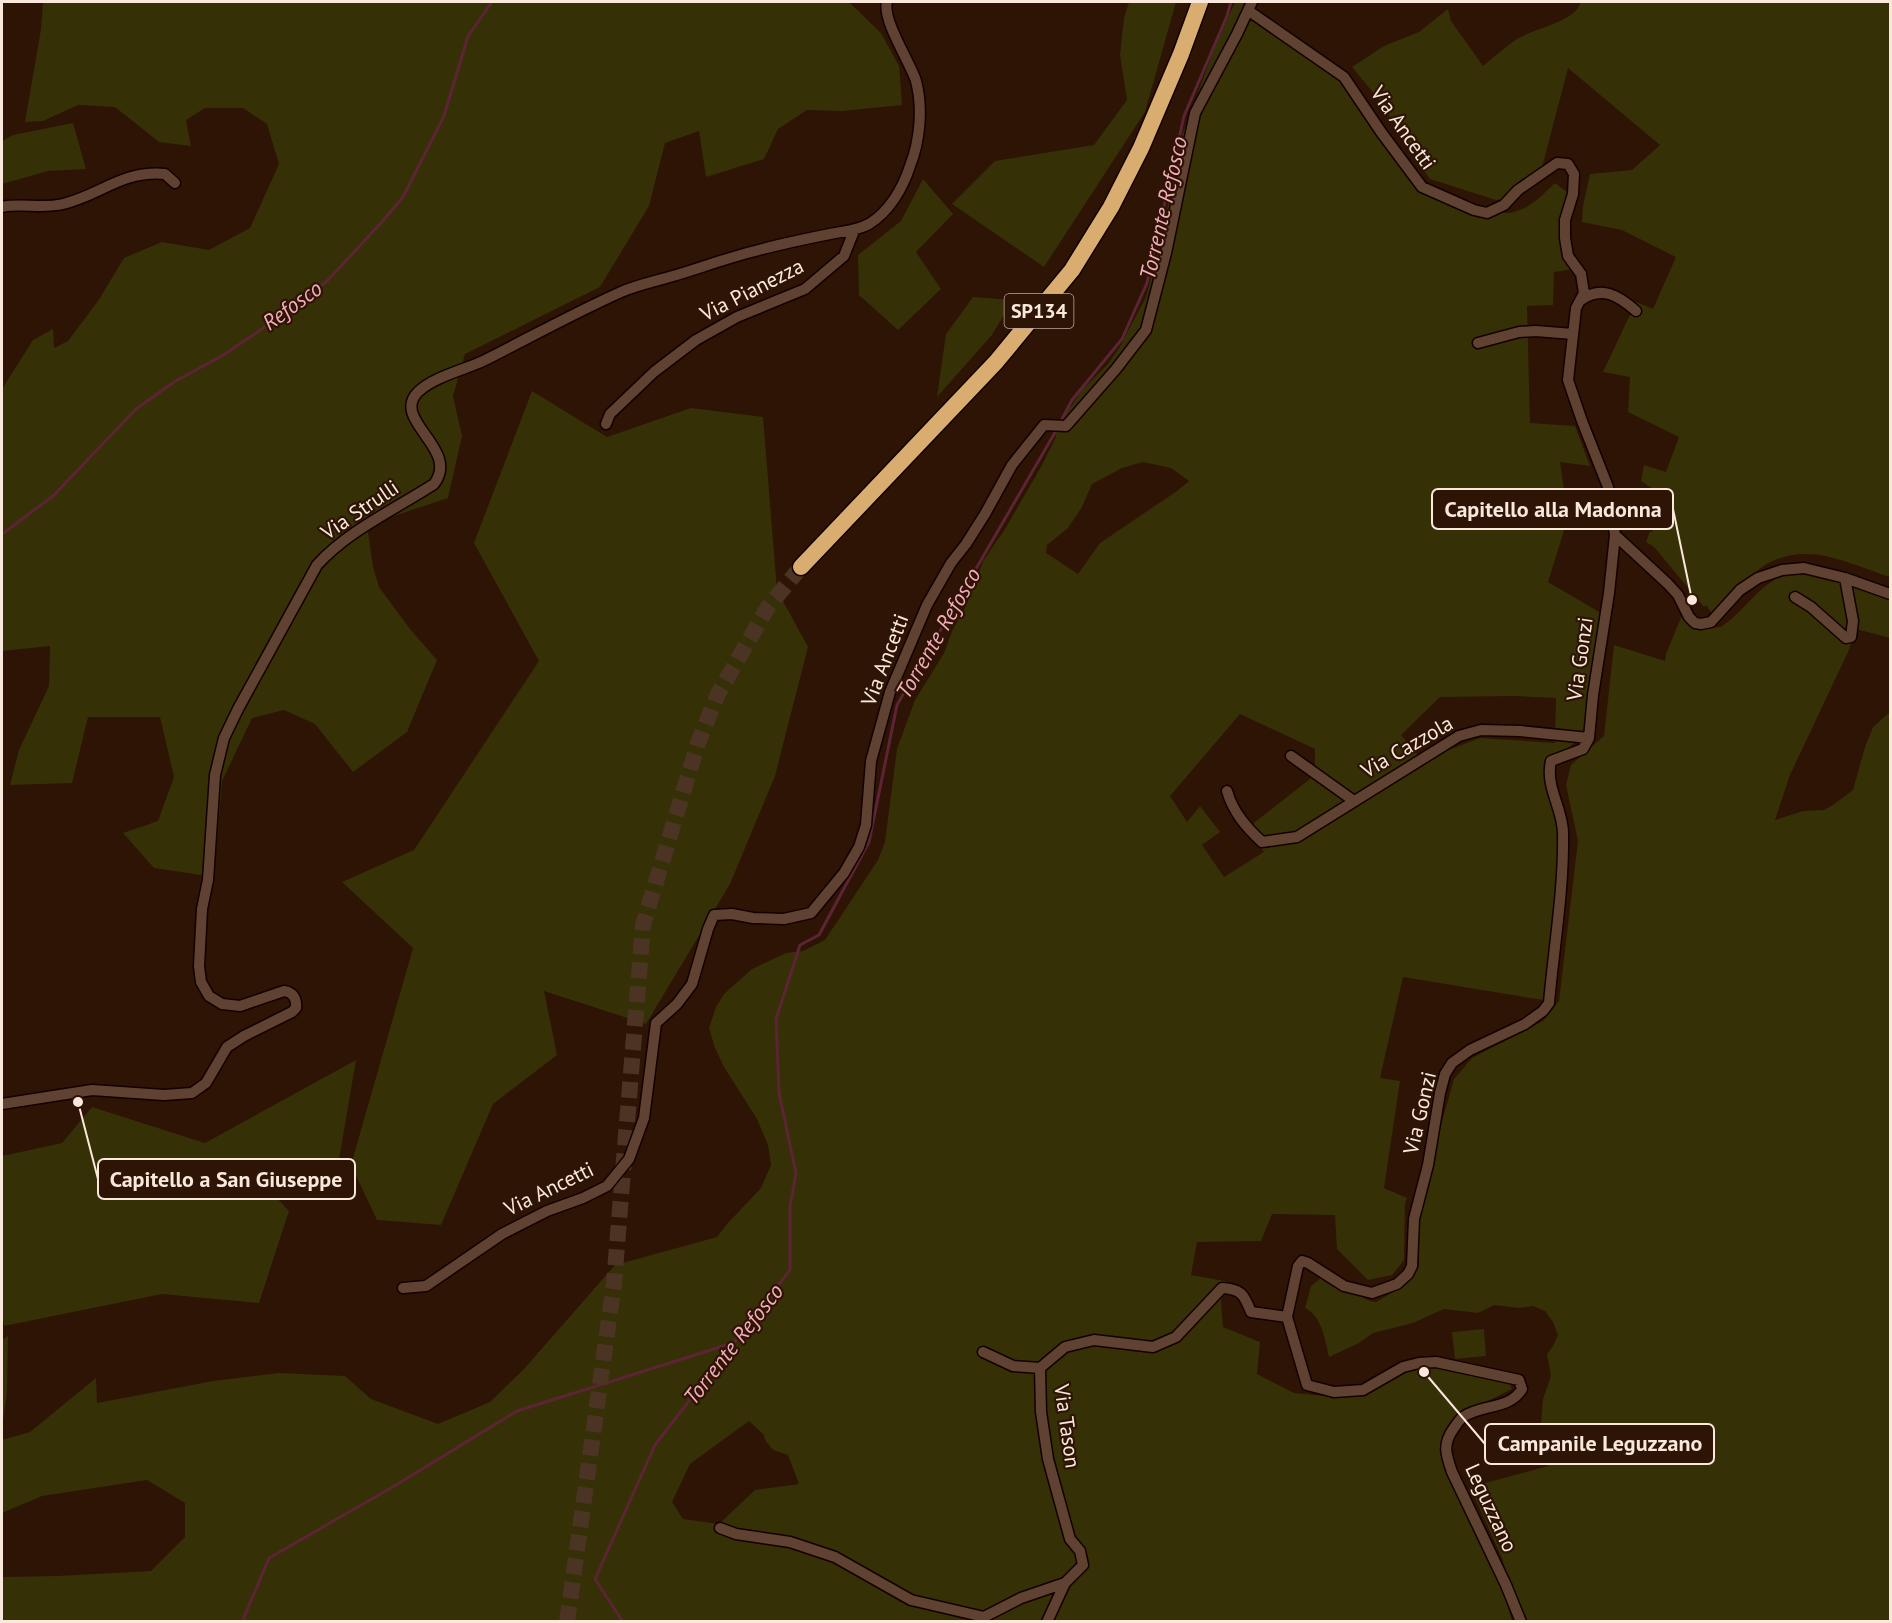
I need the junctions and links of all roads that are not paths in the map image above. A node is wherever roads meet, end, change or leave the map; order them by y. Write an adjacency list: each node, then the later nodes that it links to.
1 (887, 2): 6 (street, Via Pianezza)
2 (1200, 2): 14 (highway, SP134)
3 (1250, 6): 8 (street, Via Ancetti); 23 (street, Via Ancetti)
4 (175, 183): 5 (street)
5 (2, 207)
6 (854, 231): 7 (street, Via Pianezza); 12 (street, Via Pianezza)
7 (755, 251): 22 (street, Via Strulli)
8 (1580, 301): 9 (street); 10 (street, Via Ancetti)
9 (1636, 311)
10 (1573, 334): 11 (street); 13 (street, Via Ancetti)
11 (1478, 343)
12 (606, 424)
13 (1615, 535): 15 (street); 18 (street, Via Gonzi)
14 (801, 567)
15 (1845, 578): 16 (street); 17 (street)
16 (1890, 594)
17 (1795, 597)
18 (1589, 738): 21 (street, Via Cazzola); 24 (street, Via Gonzi)
19 (1291, 756): 21 (street, Via Cazzola)
20 (1227, 792): 21 (street, Via Cazzola)
21 (1354, 801)
22 (2, 1104)
23 (403, 1288)
24 (1287, 1317): 26 (street, Via Tason); 27 (street, Via Gonzi)
25 (983, 1352): 26 (street)
26 (1040, 1368): 29 (street, Via Tason)
27 (1519, 1380): 31 (street, Leguzzano)
28 (720, 1528): 29 (street)
29 (1065, 1582): 30 (street, Via Tason)
30 (1047, 1622)
31 (1521, 1622)

